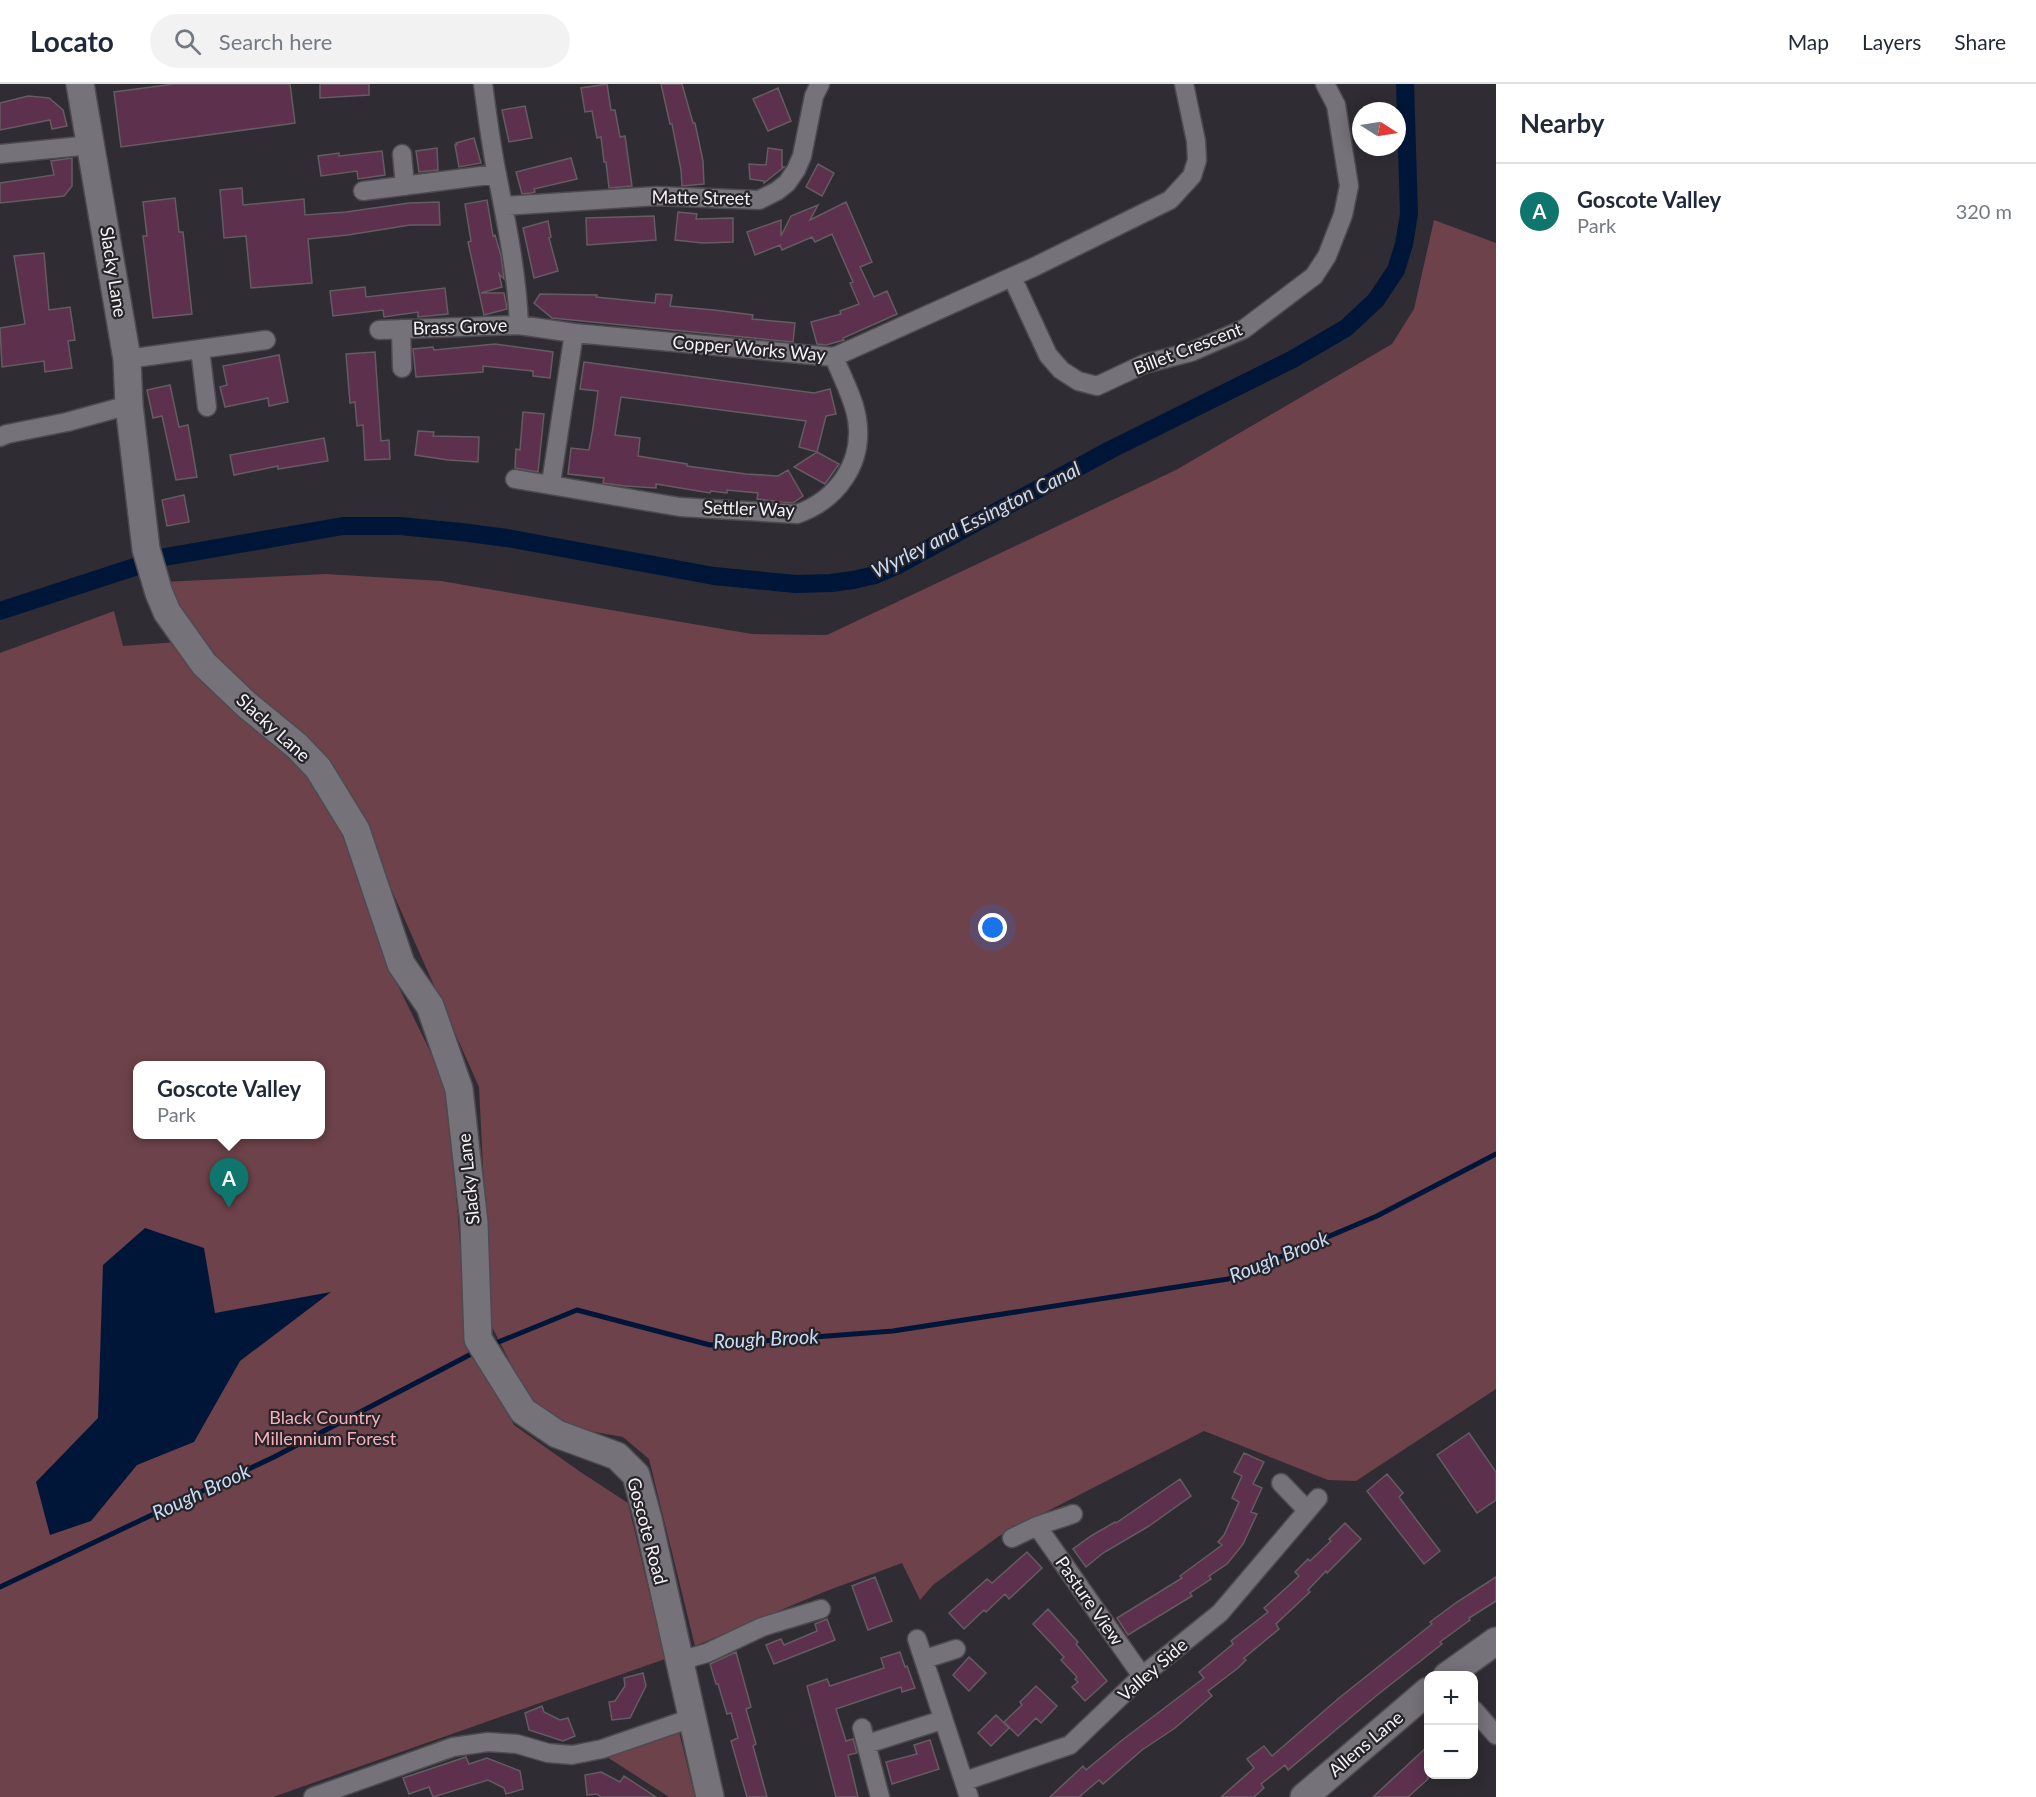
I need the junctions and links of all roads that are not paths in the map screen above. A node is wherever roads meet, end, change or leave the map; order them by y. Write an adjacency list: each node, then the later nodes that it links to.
1 (80, 84): 6 (street, Slacky Lane)
2 (483, 84): 9 (street)
3 (820, 84): 12 (street, Matte Street)
4 (1184, 84): 13 (street, Copper Works Way)
5 (1324, 84): 13 (street, Billet Crescent)
6 (90, 145): 7 (street); 21 (street, Slacky Lane)
7 (0, 154)
8 (402, 154): 10 (street)
9 (497, 174): 10 (street); 12 (street)
10 (405, 186): 11 (street)
11 (363, 191)
12 (505, 206): 14 (street)
13 (1012, 277): 20 (street, Copper Works Way)
14 (519, 325): 15 (street, Brass Grove); 17 (street, Copper Works Way)
15 (401, 329): 16 (street, Brass Grove); 22 (street, Brass Grove)
16 (379, 330)
17 (574, 333): 20 (street, Copper Works Way); 27 (street)
18 (266, 340): 19 (street)
19 (201, 349): 21 (street); 24 (street)
20 (834, 357): 27 (street, Settler Way)
21 (127, 359): 23 (street, Slacky Lane)
22 (402, 368)
23 (129, 405): 25 (street); 28 (street, Slacky Lane)
24 (207, 407)
25 (2, 430)
26 (514, 478): 27 (street, Settler Way)
27 (551, 483)
28 (494, 1366): 38 (street, Goscote Road)
29 (1281, 1483): 40 (street, Valley Side)
30 (1073, 1514): 31 (street)
31 (1037, 1526): 32 (street); 40 (street, Pasture View)
32 (1012, 1539)
33 (821, 1609): 38 (street)
34 (917, 1639): 37 (street)
35 (1496, 1641): 39 (street)
36 (956, 1649): 37 (street)
37 (925, 1659): 44 (street)
38 (679, 1661): 43 (street, Goscote Road)
39 (1455, 1671)
40 (1142, 1676): 46 (street, Valley Side)
41 (1424, 1694): 50 (street, Allens Lane)
42 (1478, 1715): 45 (street)
43 (692, 1718): 47 (street); 48 (street, Goscote Road)
44 (942, 1720): 46 (street); 49 (street)
45 (1496, 1735)
46 (967, 1789)
47 (313, 1797)
48 (710, 1797)
49 (880, 1797)
50 (1304, 1797)

